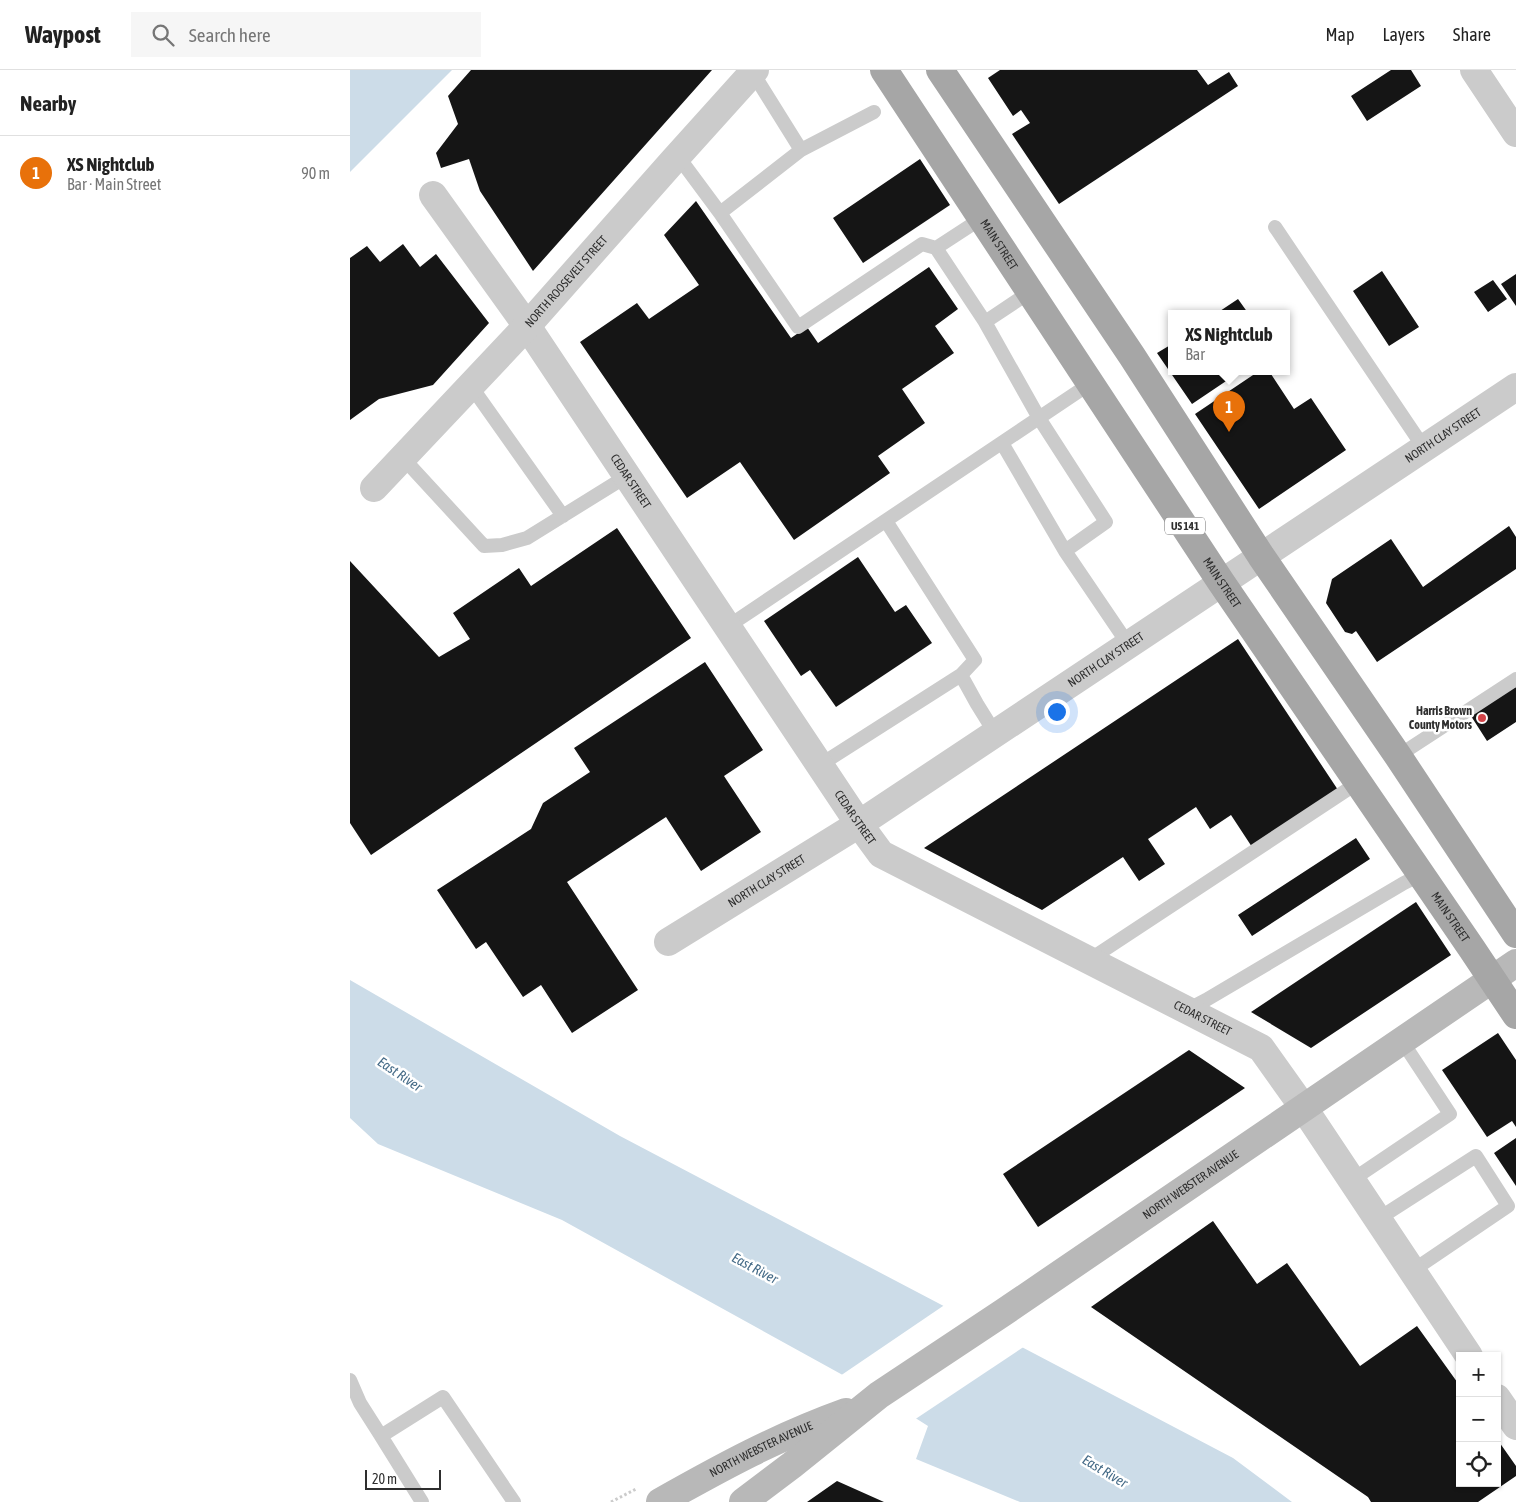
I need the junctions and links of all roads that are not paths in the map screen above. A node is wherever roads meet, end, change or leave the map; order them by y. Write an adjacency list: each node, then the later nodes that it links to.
1 (884, 70): 11 (main road, MAIN STREET / US 141)
2 (940, 70): 29 (main road)
3 (1474, 70): 6 (street)
4 (754, 71): 7 (lane); 8 (street, NORTH ROOSEVELT STREET)
5 (874, 112): 7 (lane)
6 (1512, 117)
7 (801, 150): 10 (lane)
8 (677, 155): 10 (lane); 16 (street, NORTH ROOSEVELT STREET)
9 (433, 195): 16 (street, CEDAR STREET)
10 (720, 213): 13 (lane)
11 (982, 218): 13 (lane); 14 (main road, MAIN STREET / US 141)
12 (1275, 227): 22 (lane)
13 (936, 248): 15 (lane)
14 (1030, 292): 15 (lane); 17 (main road, MAIN STREET / US 141)
15 (986, 322): 20 (lane)
16 (527, 326): 18 (street, NORTH ROOSEVELT STREET); 24 (street, CEDAR STREET)
17 (1091, 384): 20 (lane); 30 (main road, MAIN STREET / US 141)
18 (471, 386): 23 (street, NORTH ROOSEVELT STREET); 26 (lane)
19 (1516, 387): 22 (street, NORTH CLAY STREET)
20 (1039, 418): 21 (lane); 28 (lane)
21 (1002, 444): 27 (lane); 28 (lane)
22 (1424, 448): 29 (street, NORTH CLAY STREET)
23 (403, 458): 25 (street, NORTH ROOSEVELT STREET); 26 (lane)
24 (627, 476): 26 (lane); 31 (street, CEDAR STREET)
25 (374, 488)
26 (563, 516)
27 (886, 521): 31 (lane); 33 (lane)
28 (1065, 551): 32 (lane)
29 (1261, 556): 30 (street, NORTH CLAY STREET); 36 (main road)
30 (1222, 582): 32 (street, NORTH CLAY STREET); 38 (main road, MAIN STREET / US 141)
31 (727, 627): 37 (street, CEDAR STREET)
32 (1128, 644): 35 (street, NORTH CLAY STREET)
33 (961, 675): 35 (lane); 37 (lane)
34 (1516, 679): 36 (lane)
35 (995, 734): 39 (street, NORTH CLAY STREET)
36 (1398, 756): 41 (main road)
37 (820, 765): 39 (street, CEDAR STREET)
38 (1359, 782): 40 (main road, MAIN STREET / US 141); 43 (lane)
39 (859, 824): 42 (street, NORTH CLAY STREET); 43 (street, CEDAR STREET)
40 (1422, 874): 45 (main road, MAIN STREET / US 141); 46 (lane)
41 (1516, 934)
42 (668, 942)
43 (1088, 960): 46 (street, CEDAR STREET)
44 (1516, 963): 45 (main road, NORTH WEBSTER AVENUE)
45 (1492, 978): 47 (main road, MAIN STREET / US 141); 48 (main road, NORTH WEBSTER AVENUE)
46 (1186, 1010): 49 (street, CEDAR STREET)
47 (1516, 1015)
48 (1402, 1041): 49 (main road, NORTH WEBSTER AVENUE); 50 (lane)
49 (1303, 1107): 50 (street, CEDAR STREET); 56 (main road, NORTH WEBSTER AVENUE)
50 (1352, 1180): 51 (street, CEDAR STREET)
51 (1378, 1220): 52 (street, CEDAR STREET); 52 (lane)
52 (1412, 1270): 53 (street, CEDAR STREET)
53 (1466, 1352)
54 (350, 1380): 58 (lane)
55 (1501, 1404): 57 (street)
56 (864, 1406): 61 (main road, NORTH WEBSTER AVENUE); 62 (main road, NORTH WEBSTER AVENUE)
57 (1516, 1426)
58 (381, 1436): 59 (lane); 60 (lane)
59 (422, 1502)
60 (514, 1502)
61 (660, 1502)
62 (743, 1502)

